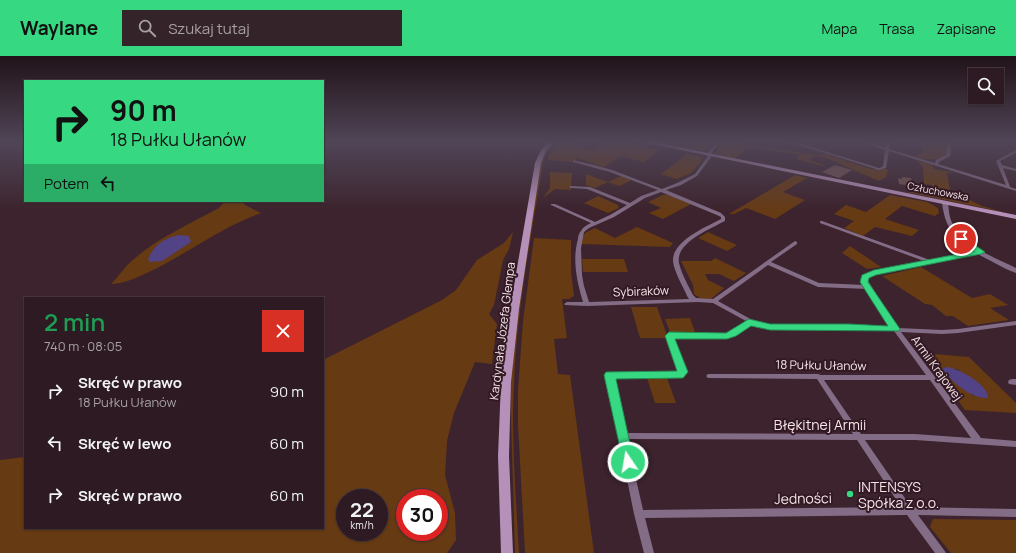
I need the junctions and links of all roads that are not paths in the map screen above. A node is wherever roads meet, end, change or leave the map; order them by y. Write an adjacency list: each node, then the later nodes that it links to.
1 (538, 165): 43 (main road, Kardynała Józefa Glempa)
2 (593, 165): 12 (street)
3 (703, 165): 12 (street)
4 (755, 165): 14 (main road, Człuchowska)
5 (863, 165): 6 (street)
6 (884, 165)
7 (936, 165): 11 (street)
8 (1000, 166): 9 (street); 11 (street)
9 (1016, 170)
10 (572, 187): 15 (street)
11 (1006, 187): 13 (street)
12 (662, 190): 15 (street); 26 (street)
13 (1016, 190)
14 (945, 203): 17 (main road, Człuchowska); 21 (street)
15 (629, 204): 19 (street)
16 (553, 205): 19 (street)
17 (1016, 217)
18 (822, 222): 22 (street)
19 (594, 223): 29 (street)
20 (795, 243): 23 (street)
21 (981, 252): 22 (street); 24 (street)
22 (928, 261): 25 (street)
23 (768, 263): 25 (street); 27 (street)
24 (1016, 271)
25 (868, 287): 32 (street, Armii Krajowej)
26 (694, 300): 27 (street, Sybiraków); 29 (street, Sybiraków)
27 (714, 301): 30 (street, Sybiraków)
28 (567, 304): 29 (street, Sybiraków)
29 (587, 304)
30 (752, 322): 32 (street, Sybiraków); 36 (street)
31 (1016, 323): 32 (street, Sybiraków)
32 (895, 329): 35 (street, Armii Krajowej)
33 (710, 376): 34 (street, 18 Pułku Ułanów)
34 (818, 376): 35 (street, 18 Pułku Ułanów); 37 (street)
35 (931, 378): 38 (street, Armii Krajowej)
36 (623, 436): 37 (street, Błękitnej Armii); 42 (street)
37 (859, 437): 38 (street, Błękitnej Armii); 40 (street)
38 (978, 441): 39 (street, Błękitnej Armii)
39 (1016, 444)
40 (909, 511): 41 (street, Jedności); 42 (street, Jedności); 45 (street)
41 (1016, 513)
42 (639, 514): 44 (street)
43 (507, 553)
44 (649, 553)
45 (941, 553)

